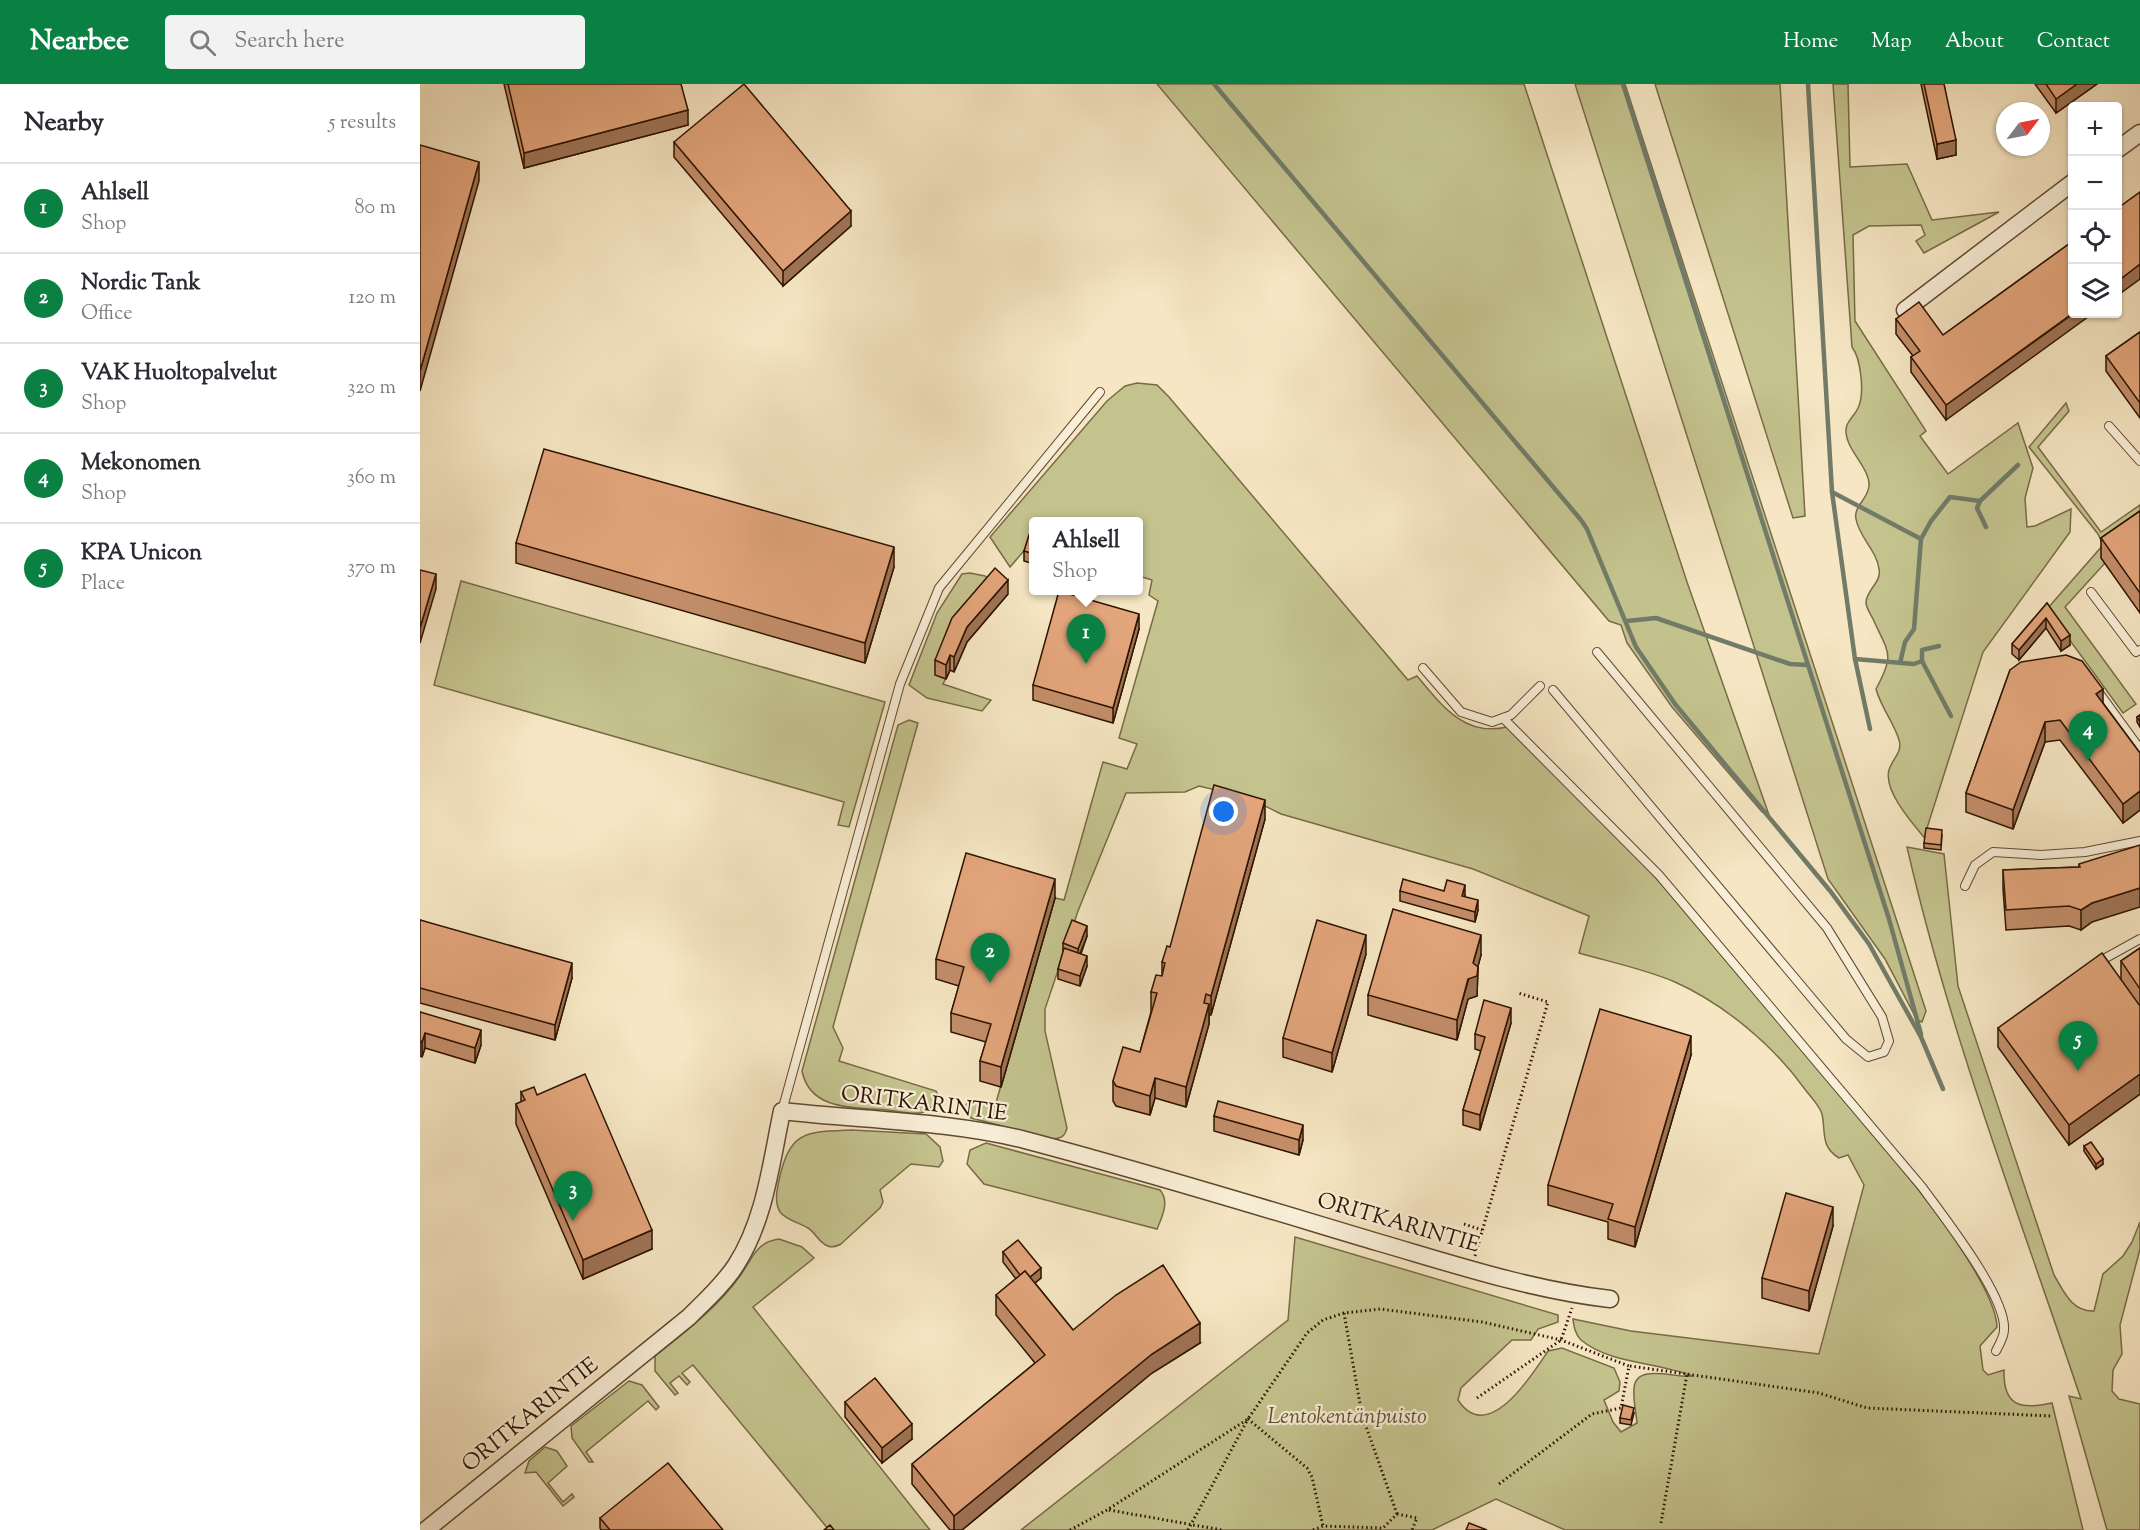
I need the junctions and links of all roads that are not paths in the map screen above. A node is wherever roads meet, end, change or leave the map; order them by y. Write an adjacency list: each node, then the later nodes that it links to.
1 (2138, 134): 2 (street)
2 (2122, 147)
3 (2068, 187): 4 (street)
4 (1905, 310)
5 (1100, 392): 21 (lane)
6 (2109, 426): 7 (lane)
7 (2140, 461)
8 (2091, 592): 9 (lane)
9 (2140, 650)
10 (1597, 652): 14 (lane)
11 (1423, 668): 15 (lane)
12 (2092, 683): 16 (lane)
13 (1540, 686): 15 (lane)
14 (1552, 690)
15 (1503, 718): 23 (lane)
16 (2140, 749)
17 (2140, 841): 18 (lane)
18 (1965, 886)
19 (2140, 939): 20 (lane)
20 (2102, 960)
21 (782, 1111): 22 (street, ORITKARINTIE); 24 (street, ORITKARINTIE)
22 (1610, 1299)
23 (1996, 1351)
24 (426, 1530)

